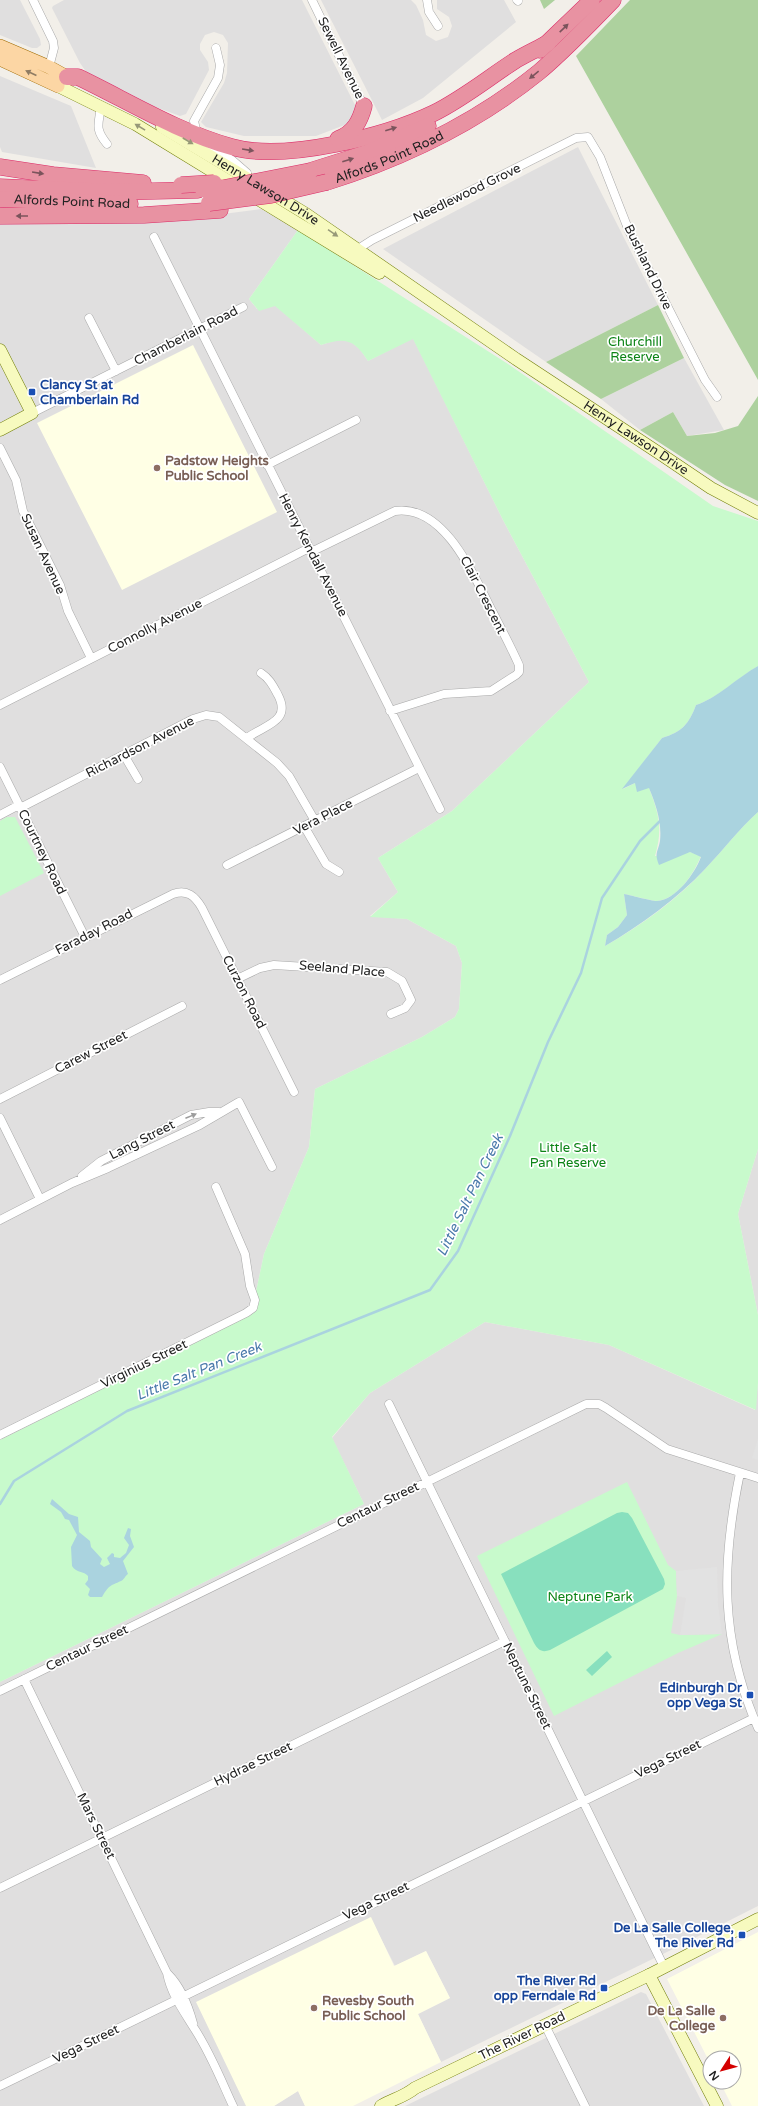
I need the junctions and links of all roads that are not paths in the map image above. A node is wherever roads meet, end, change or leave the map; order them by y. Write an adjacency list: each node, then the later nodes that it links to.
1 (312, 0): 14 (street, Sewell Avenue)
2 (427, 0): 6 (street)
3 (592, 0): 7 (highway, Alfords Point Road, one-way to 3)
4 (613, 0): 24 (highway, Alfords Point Road, one-way to 24, bridge)
5 (37, 1): 11 (street)
6 (438, 26)
7 (548, 43): 18 (highway, one-way to 7); 21 (highway, Alfords Point Road, one-way to 7, bridge)
8 (0, 46): 11 (main road, Henry Lawson Drive)
9 (216, 48): 15 (street)
10 (0, 59): 12 (main road, Henry Lawson Drive, one-way to 10)
11 (49, 67): 12 (main road, Henry Lawson Drive)
12 (62, 82): 13 (main road, Henry Lawson Drive); 15 (highway); 22 (main road, Henry Lawson Drive, one-way to 22)
13 (101, 106): 17 (street); 27 (main road, Henry Lawson Drive, one-way to 13)
14 (366, 111): 18 (highway)
15 (198, 134): 18 (highway, one-way to 18); 22 (street)
16 (585, 136): 27 (street, Needlewood Grove); 33 (street, Bushland Drive)
17 (107, 144)
18 (312, 147)
19 (0, 167): 21 (highway, one-way to 21)
20 (0, 186): 21 (highway, Alfords Point Road)
21 (182, 188)
22 (263, 188): 27 (main road, Henry Lawson Drive, one-way to 27)
23 (0, 198): 24 (highway, Alfords Point Road)
24 (215, 206): 25 (highway, one-way to 25)
25 (0, 216)
26 (154, 237): 30 (street, Henry Kendall Avenue)
27 (355, 253): 39 (main road, Henry Lawson Drive)
28 (242, 307): 30 (street, Chamberlain Road)
29 (89, 318): 32 (street)
30 (199, 329): 32 (street, Chamberlain Road); 38 (street, Henry Kendall Avenue)
31 (0, 350): 34 (main road)
32 (116, 371): 34 (street, Chamberlain Road)
33 (717, 397)
34 (32, 413): 36 (main road, Chamberlain Road)
35 (356, 420): 38 (street)
36 (0, 430)
37 (0, 448): 41 (street, Susan Avenue)
38 (267, 465): 40 (street, Henry Kendall Avenue)
39 (758, 513)
40 (310, 550): 41 (street, Connolly Avenue); 44 (street, Henry Kendall Avenue); 44 (street, Clair Crescent)
41 (91, 658): 43 (street, Connolly Avenue)
42 (261, 673): 45 (street)
43 (0, 705)
44 (390, 711): 48 (street, Henry Kendall Avenue)
45 (247, 738): 46 (street, Richardson Avenue); 53 (street, Richardson Avenue)
46 (124, 755): 49 (street); 50 (street, Richardson Avenue)
47 (0, 767): 50 (street, Courtney Road)
48 (419, 768): 51 (street, Henry Kendall Avenue); 53 (street, Vera Place)
49 (138, 779)
50 (20, 807): 52 (street, Richardson Avenue); 58 (street, Courtney Road)
51 (440, 809)
52 (0, 815)
53 (315, 821): 54 (street, Vera Place)
54 (304, 826): 55 (street, Vera Place); 56 (street)
55 (227, 865)
56 (339, 872)
57 (190, 894): 58 (street, Faraday Road); 59 (street, Curzon Road)
58 (85, 937): 60 (street, Faraday Road)
59 (237, 979): 62 (street, Seeland Place); 63 (street, Curzon Road)
60 (0, 980)
61 (182, 1006): 64 (street, Carew Street)
62 (391, 1014)
63 (294, 1092)
64 (0, 1099)
65 (219, 1112): 67 (street, Lang Street); 68 (street, Lang Street); 68 (street, Lang Street, one-way to 65)
66 (0, 1118): 70 (street)
67 (272, 1167)
68 (72, 1183): 70 (street, Lang Street)
69 (216, 1187): 73 (street, Virginius Street)
70 (40, 1200): 71 (street, Lang Street)
71 (0, 1220)
72 (389, 1404): 76 (street, Neptune Street)
73 (0, 1435)
74 (740, 1473): 75 (street, Centaur Street); 76 (street, Centaur Street); 80 (street)
75 (758, 1478)
76 (427, 1481): 77 (street, Neptune Street); 78 (street, Centaur Street)
77 (505, 1641): 82 (street, Neptune Street); 83 (street, Hydrae Street)
78 (24, 1679): 79 (street, Centaur Street); 83 (street, Mars Street)
79 (0, 1691)
80 (754, 1718): 81 (street); 82 (street, Vega Street)
81 (758, 1728)
82 (583, 1800): 86 (street, Neptune Street); 88 (street, Vega Street)
83 (102, 1838): 84 (street, Hydrae Street); 88 (street, Mars Street)
84 (0, 1888)
85 (758, 1919): 86 (main road, The River Road)
86 (664, 1967): 87 (main road, The River Road)
87 (649, 1975): 89 (main road, The River Road); 94 (main road)
88 (180, 1998): 90 (street, Vega Street); 91 (street, Mars Street)
89 (545, 2025): 92 (main road, The River Road); 93 (street)
90 (0, 2086)
91 (233, 2106)
92 (383, 2106)
93 (585, 2106)
94 (718, 2106)

